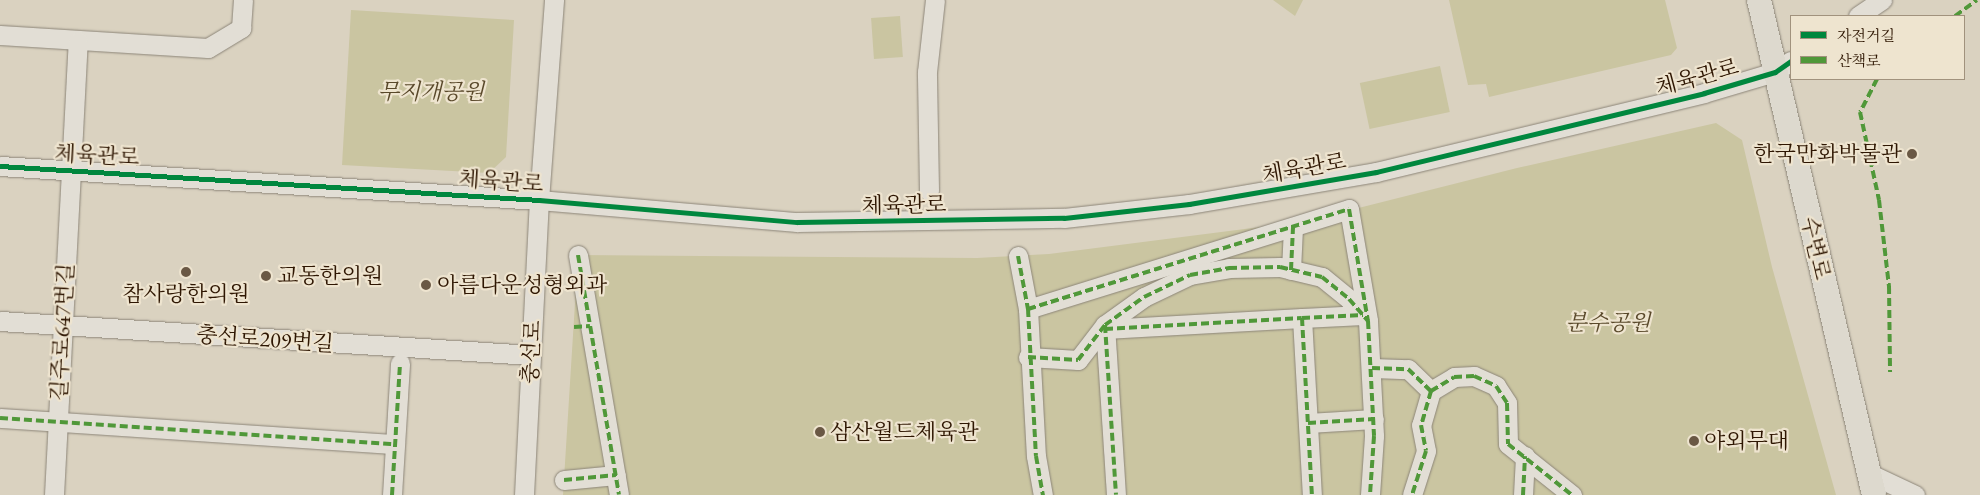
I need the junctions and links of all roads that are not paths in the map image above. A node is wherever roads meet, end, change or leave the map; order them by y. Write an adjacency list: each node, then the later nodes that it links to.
1 (243, 0): 8 (street)
2 (554, 0): 13 (street, 충선로)
3 (935, 0): 12 (street)
4 (1759, 0): 9 (main road, 수변로)
5 (1882, 0): 6 (street)
6 (1860, 15)
7 (0, 35): 8 (street)
8 (78, 42): 11 (street, 길주로647번길)
9 (1783, 66): 13 (street, 체육관로); 37 (main road, 수변로)
10 (0, 166): 11 (street, 체육관로)
11 (72, 170): 13 (street, 체육관로); 22 (street, 길주로647번길)
12 (929, 191)
13 (539, 200): 24 (street, 충선로)
14 (1293, 227): 17 (street); 18 (street); 20 (street)
15 (578, 255): 35 (street)
16 (1018, 256): 18 (street)
17 (1291, 270): 20 (street); 23 (street)
18 (1028, 309): 25 (street)
19 (1302, 318): 20 (street); 23 (street); 32 (street)
20 (1365, 318): 27 (street)
21 (0, 321): 22 (street, 충선로209번길)
22 (62, 326): 24 (street, 충선로209번길); 31 (street, 길주로647번길)
23 (1105, 327): 25 (street); 43 (street)
24 (531, 356): 40 (street, 충선로)
25 (1028, 357): 42 (street)
26 (400, 363): 33 (street)
27 (1372, 368): 28 (street); 30 (street)
28 (1431, 391): 34 (street); 46 (street)
29 (0, 418): 31 (street)
30 (1374, 419): 32 (street); 45 (street)
31 (58, 422): 33 (street); 38 (street, 길주로647번길)
32 (1308, 423): 44 (street)
33 (394, 444): 39 (street)
34 (1525, 456): 47 (street); 48 (street)
35 (616, 475): 36 (street); 41 (street)
36 (564, 480)
37 (1871, 484): 49 (street)
38 (54, 495)
39 (392, 495)
40 (524, 495)
41 (618, 495)
42 (1042, 495)
43 (1116, 495)
44 (1312, 495)
45 (1370, 495)
46 (1412, 495)
47 (1523, 495)
48 (1571, 495)
49 (1915, 495)

